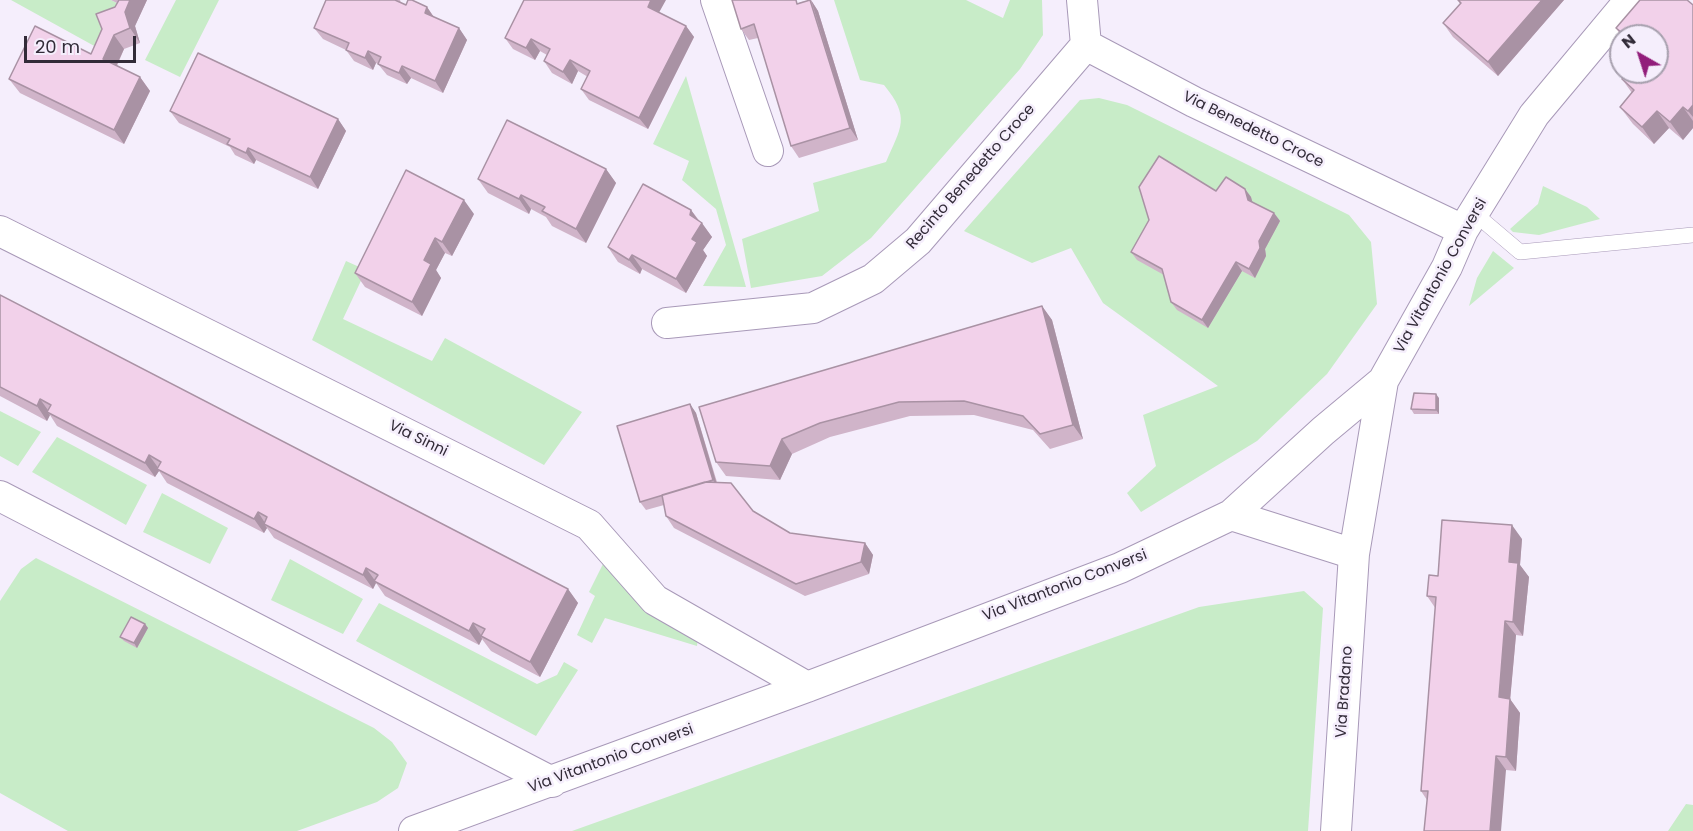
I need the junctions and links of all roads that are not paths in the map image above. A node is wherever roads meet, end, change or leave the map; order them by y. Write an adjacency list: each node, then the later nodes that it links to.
1 (716, 0): 5 (street)
2 (1082, 0): 4 (street)
3 (1630, 0): 6 (street, Via Vitantonio Conversi)
4 (1086, 45): 6 (street, Via Benedetto Croce); 9 (street, Recinto Benedetto Croce)
5 (768, 151)
6 (1468, 222): 8 (lane); 10 (street, Via Vitantonio Conversi)
7 (0, 231): 14 (street, Via Sinni)
8 (1693, 235)
9 (667, 323)
10 (1383, 381): 12 (street, Via Vitantonio Conversi); 13 (street, Via Bradano)
11 (0, 496): 15 (street)
12 (1232, 515): 13 (street); 14 (street, Via Vitantonio Conversi)
13 (1354, 554): 17 (street, Via Bradano)
14 (807, 687): 15 (street, Via Vitantonio Conversi)
15 (552, 782): 16 (street, Via Vitantonio Conversi)
16 (414, 831)
17 (1336, 831)

